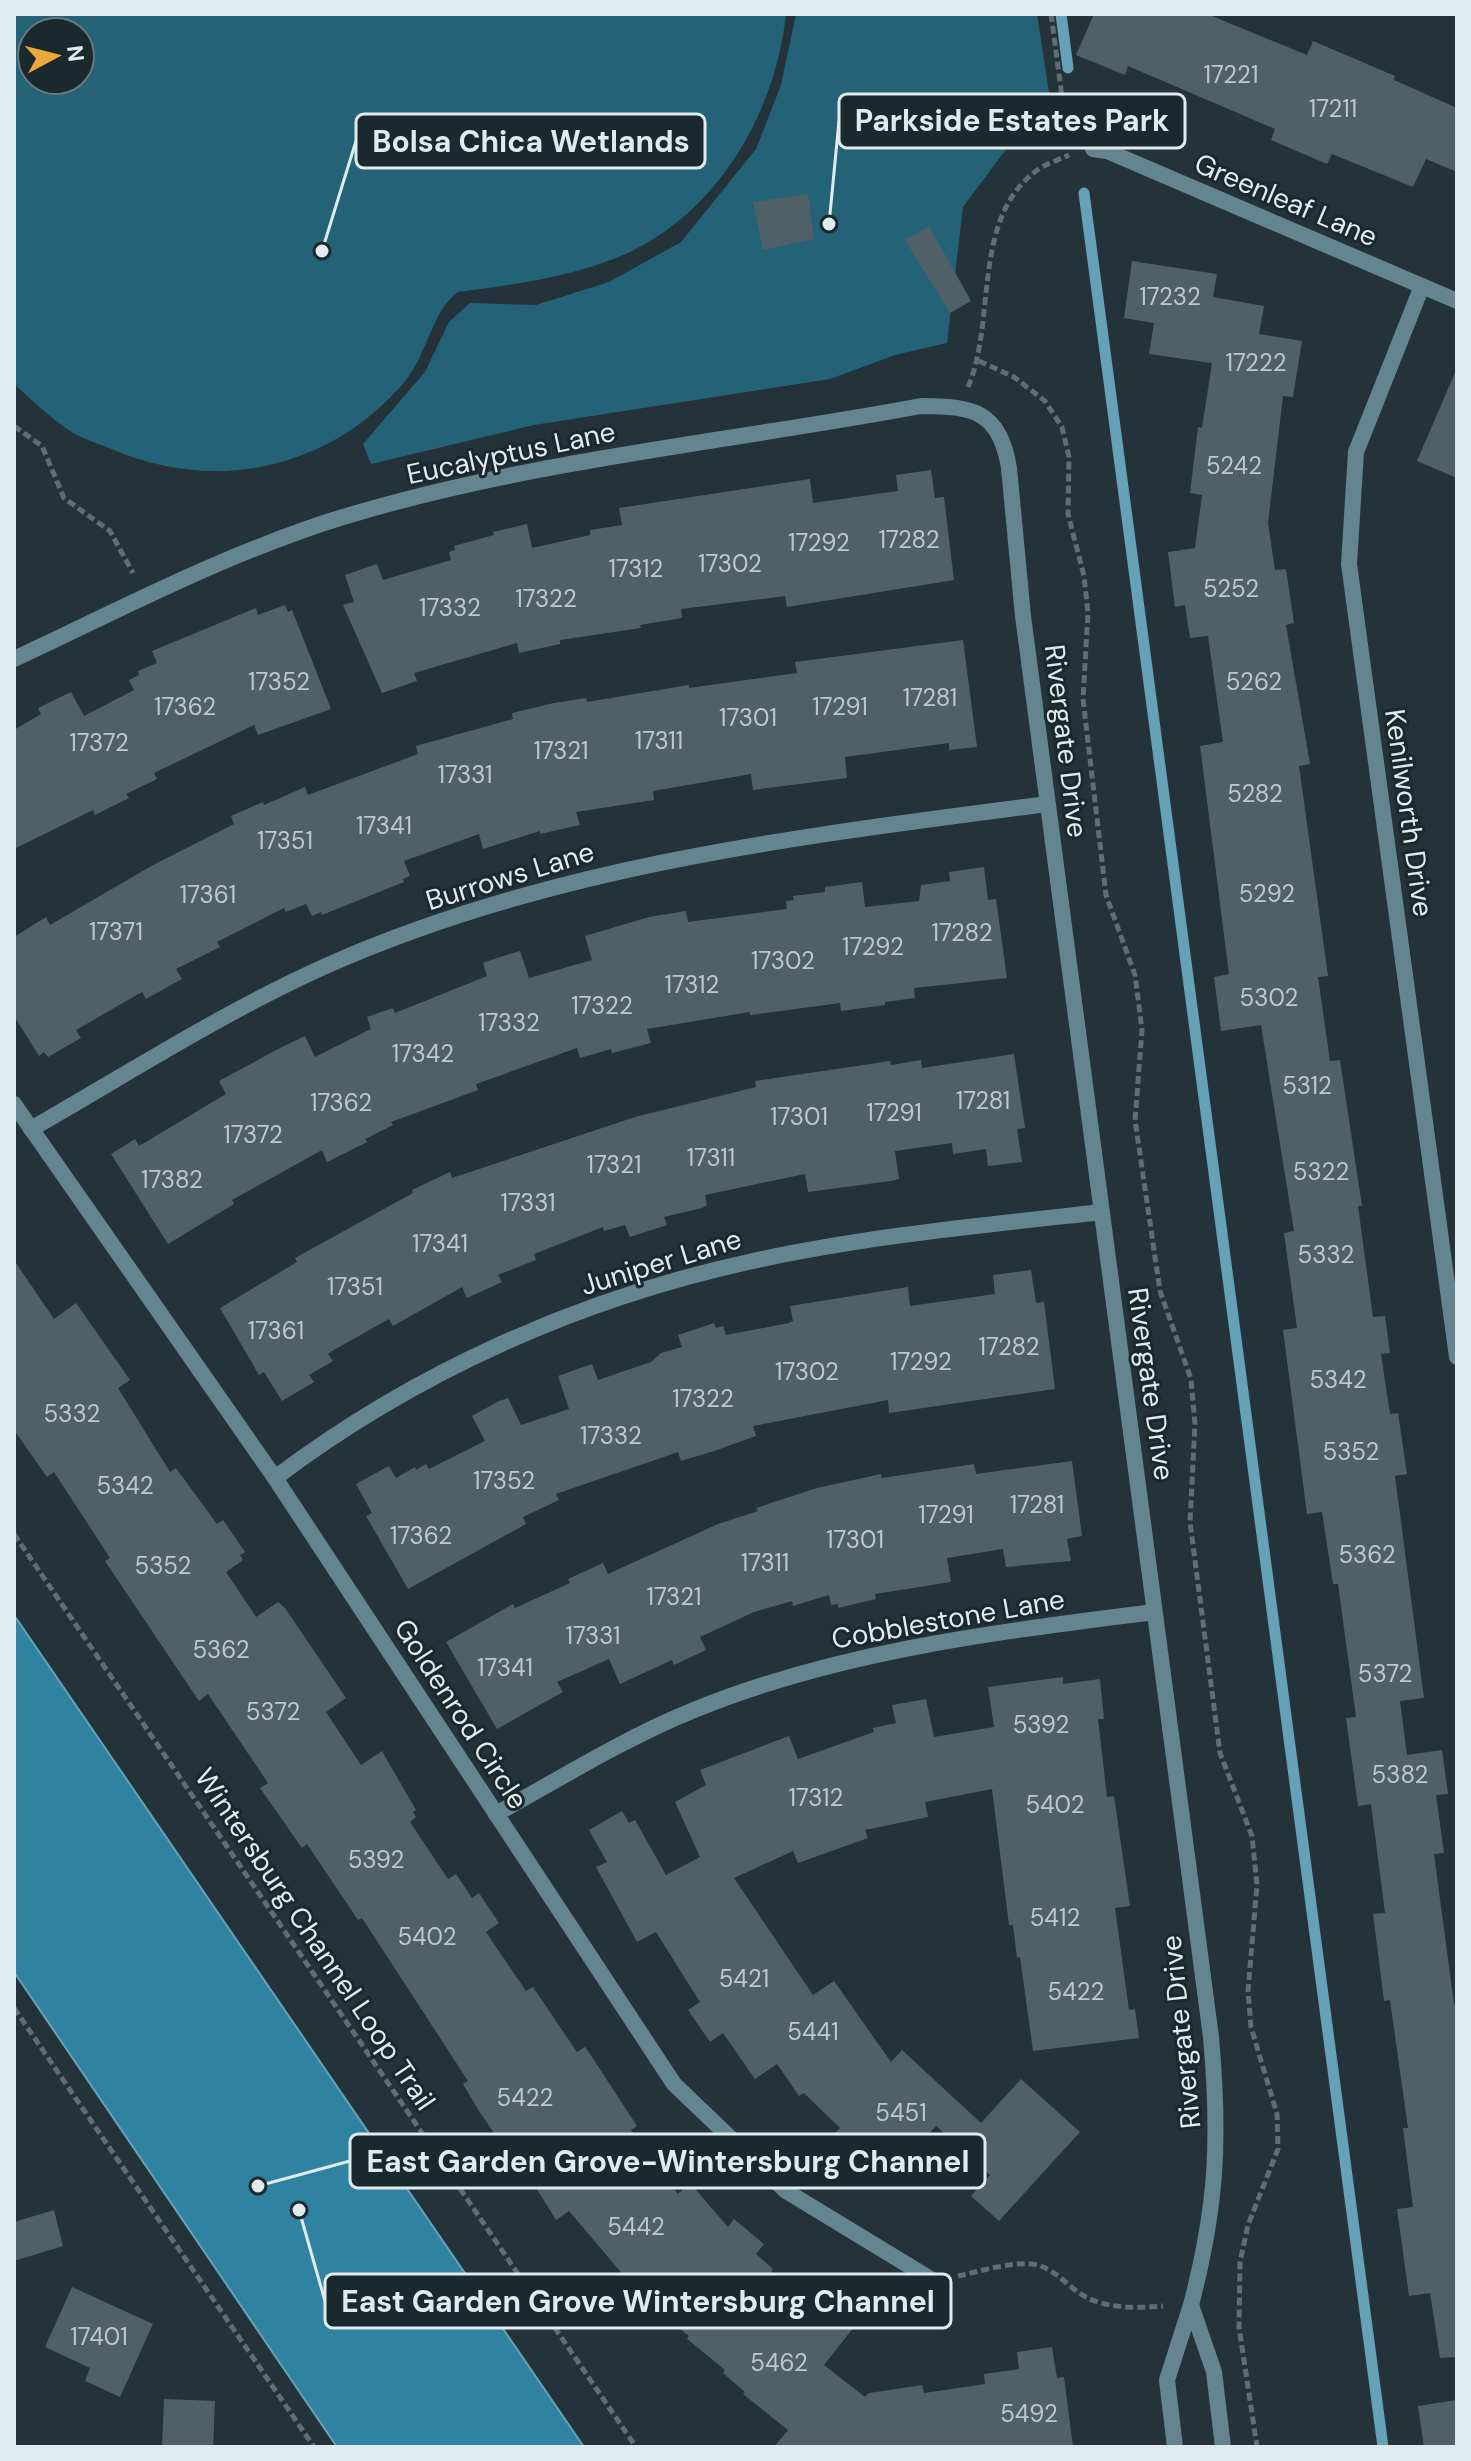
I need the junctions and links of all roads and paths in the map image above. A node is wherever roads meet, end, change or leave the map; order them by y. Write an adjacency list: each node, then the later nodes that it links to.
1 (1051, 14): 3 (path)
2 (1093, 149): 3 (path); 4 (street, Greenleaf Lane)
3 (1069, 155): 6 (path)
4 (1422, 286): 5 (street, Greenleaf Lane); 15 (street, Kenilworth Drive)
5 (1457, 301)
6 (979, 361): 7 (path); 27 (path)
7 (961, 406): 9 (street, Eucalyptus Lane); 11 (street, Rivergate Drive)
8 (14, 426): 9 (path)
9 (144, 598): 10 (street, Eucalyptus Lane)
10 (14, 659)
11 (1047, 804): 13 (street, Burrows Lane); 14 (street, Rivergate Drive)
12 (14, 1104): 13 (street, Goldenrod Circle)
13 (31, 1129): 16 (street, Goldenrod Circle)
14 (1102, 1212): 16 (street, Juniper Lane); 18 (street, Rivergate Drive)
15 (1457, 1357)
16 (275, 1478): 19 (street, Goldenrod Circle)
17 (14, 1534): 24 (path, Wintersburg Channel Loop Trail)
18 (1154, 1612): 19 (street, Cobblestone Lane); 22 (street, Rivergate Drive)
19 (496, 1814): 21 (street, Goldenrod Circle)
20 (14, 2008): 23 (path)
21 (934, 2281): 22 (path)
22 (1191, 2305): 25 (street, Rivergate Drive); 26 (street)
23 (314, 2447)
24 (636, 2447)
25 (1175, 2447)
26 (1223, 2447)
27 (1257, 2447)

